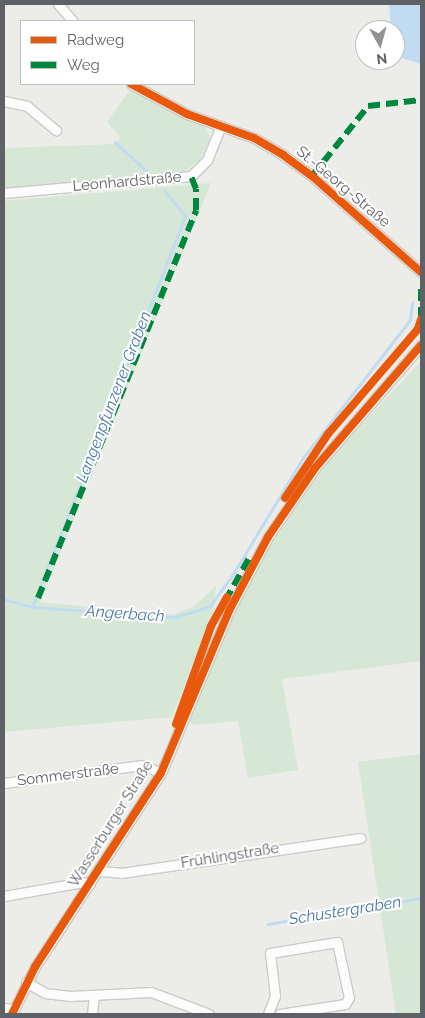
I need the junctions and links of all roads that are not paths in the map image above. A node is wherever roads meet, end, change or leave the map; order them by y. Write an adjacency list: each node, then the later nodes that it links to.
1 (58, 4): 2 (street)
2 (72, 20)
3 (134, 85): 5 (street, St.-Georg-Straße)
4 (4, 101): 6 (street)
5 (221, 126): 7 (street, Leonhardstraße); 8 (street, St.-Georg-Straße)
6 (56, 130)
7 (4, 193)
8 (421, 272)
9 (421, 345): 10 (street, Wasserburger Straße)
10 (161, 773): 11 (street, Sommerstraße); 13 (street, Wasserburger Straße)
11 (4, 783)
12 (360, 838): 13 (street, Frühlingstraße)
13 (100, 870): 14 (street, Wasserburger Straße)
14 (90, 884): 15 (street); 16 (street, Wasserburger Straße)
15 (4, 896)
16 (26, 982): 17 (street); 20 (street, Wasserburger Straße)
17 (94, 995): 18 (street); 21 (street)
18 (181, 1004): 22 (street); 23 (street)
19 (4, 1008): 20 (street)
20 (13, 1012)
21 (92, 1014)
22 (179, 1014)
23 (210, 1014)
24 (268, 1014): 25 (street)
25 (280, 1014)

